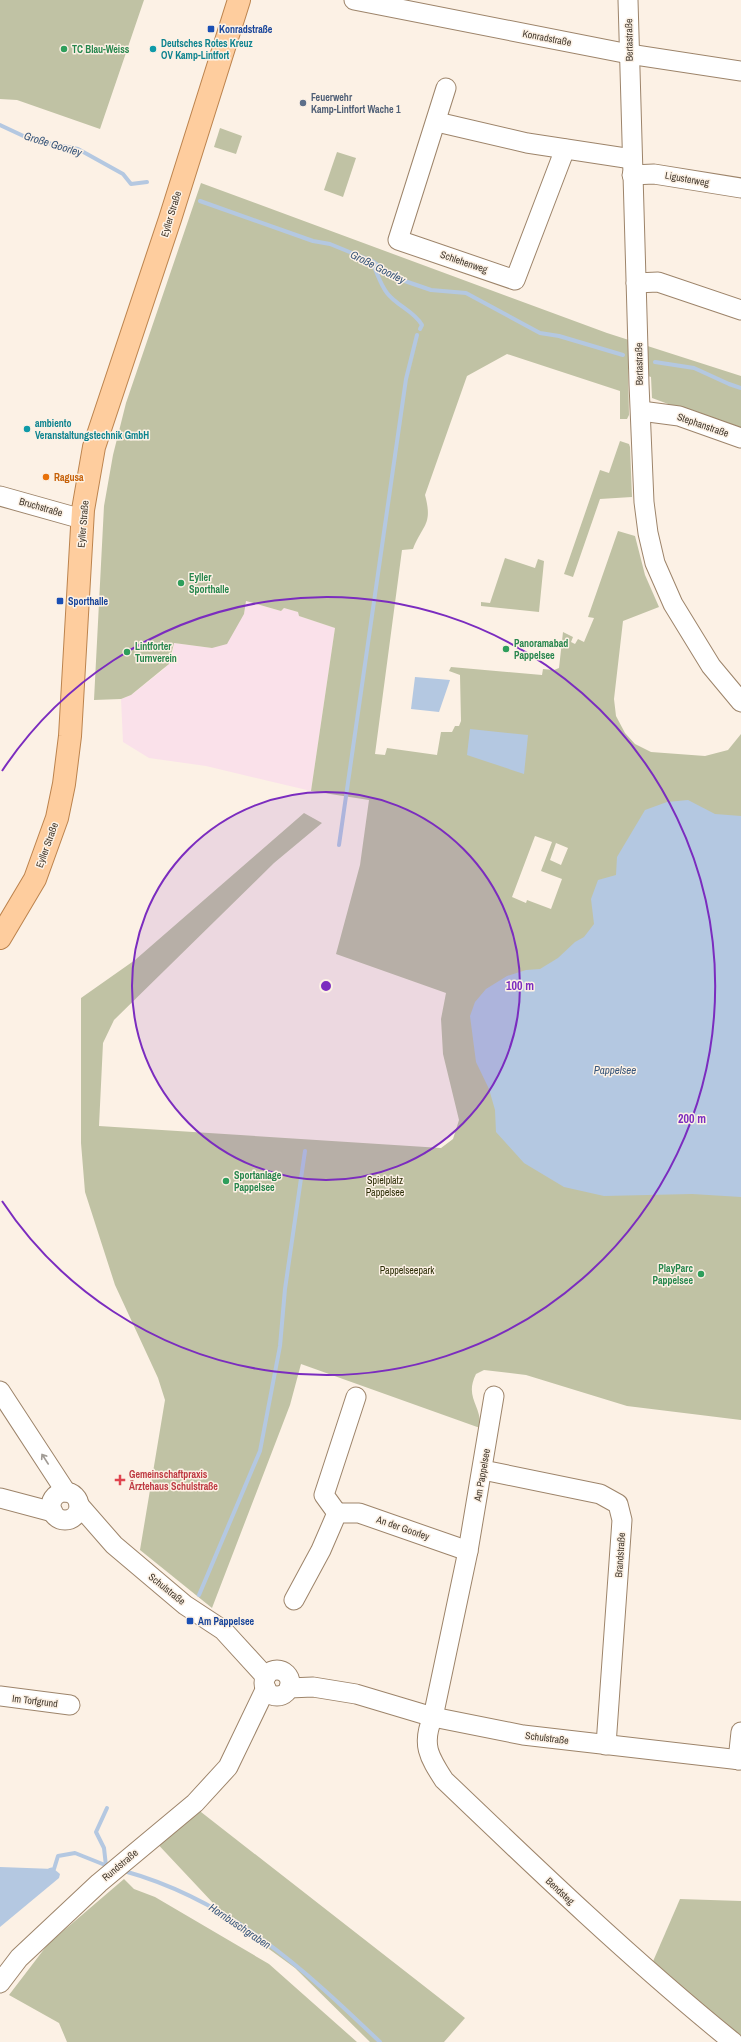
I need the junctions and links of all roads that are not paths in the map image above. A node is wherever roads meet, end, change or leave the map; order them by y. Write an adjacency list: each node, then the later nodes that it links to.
1 (239, 0): 16 (main road, Eyller Straße)
2 (354, 0): 4 (street, Konradstraße)
3 (628, 0): 4 (street, Bertastraße)
4 (629, 54): 5 (street, Konradstraße); 9 (street, Bertastraße)
5 (741, 71)
6 (446, 88): 7 (street, Schlehenweg)
7 (437, 122): 8 (street); 8 (street, Schlehenweg)
8 (565, 149): 9 (street)
9 (632, 167): 10 (street, Ligusterweg); 11 (street, Bertastraße)
10 (741, 188)
11 (636, 283): 12 (street); 13 (street, Bertastraße)
12 (741, 310)
13 (640, 411): 14 (street, Stephanstraße); 17 (street, Bertastraße)
14 (741, 438)
15 (0, 496): 16 (street, Bruchstraße)
16 (82, 519): 18 (main road, Eyller Straße)
17 (741, 702)
18 (0, 938)
19 (0, 1391): 24 (street, one-way to 19)
20 (494, 1396): 22 (street, Am Pappelsee)
21 (356, 1397): 25 (street)
22 (483, 1470): 26 (street, Am Pappelsee); 33 (street, Brandstraße)
23 (0, 1498): 24 (street)
24 (67, 1512): 28 (street, Schulstraße)
25 (336, 1513): 26 (street, An der Goorley); 27 (street)
26 (468, 1551): 31 (street, Am Pappelsee)
27 (294, 1600)
28 (277, 1682): 31 (street, Schulstraße); 35 (street, Rundstraße)
29 (0, 1696): 30 (street, Im Torfgrund)
30 (70, 1705)
31 (433, 1717): 33 (street, Schulstraße); 36 (street, Bendsteg)
32 (741, 1732): 34 (street)
33 (606, 1745): 34 (street, Schulstraße)
34 (739, 1760)
35 (0, 1983)
36 (734, 2042)

